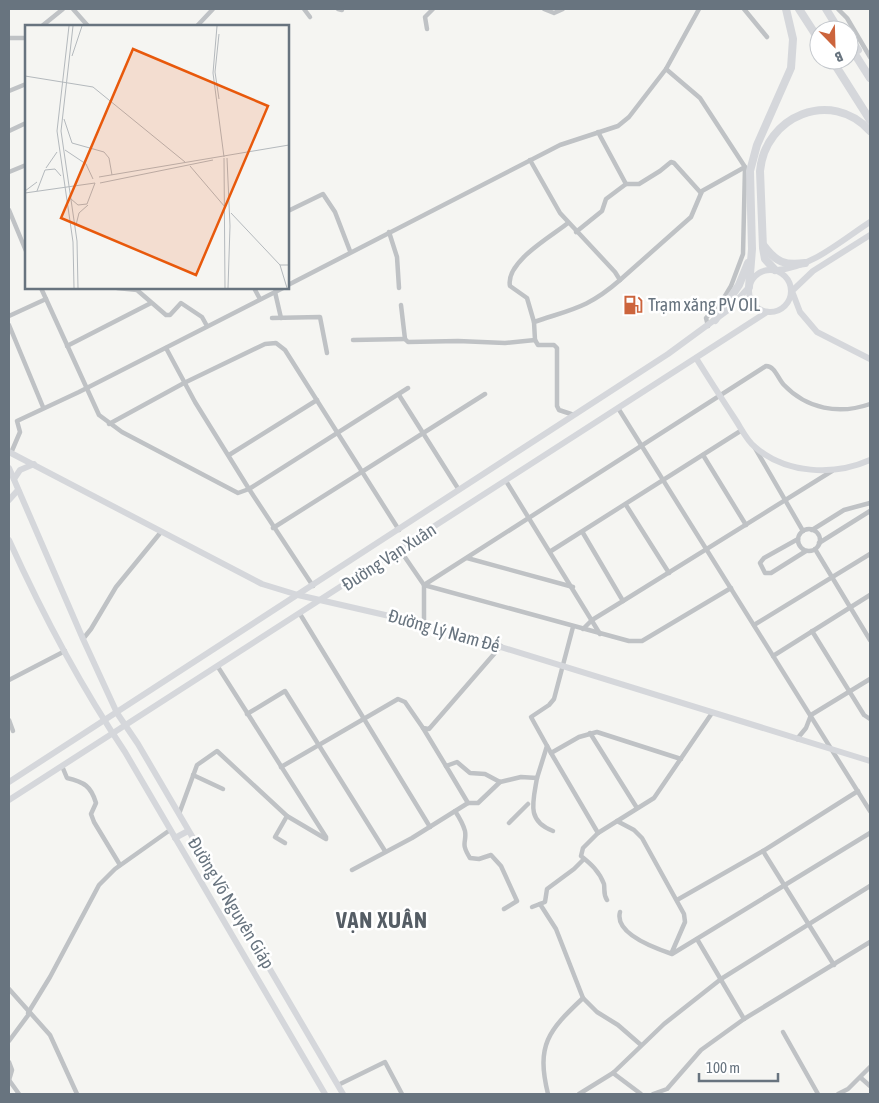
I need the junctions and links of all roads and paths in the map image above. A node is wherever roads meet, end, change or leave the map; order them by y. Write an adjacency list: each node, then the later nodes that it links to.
1 (63, 9): 15 (street)
2 (73, 9): 16 (street)
3 (213, 9): 17 (street)
4 (304, 9): 13 (street)
5 (434, 9): 18 (street)
6 (544, 9): 7 (street)
7 (563, 9)
8 (698, 9): 25 (street)
9 (744, 9): 19 (street)
10 (786, 9): 51 (highway)
11 (799, 9): 14 (highway)
12 (838, 9): 23 (street)
13 (310, 17)
14 (809, 24)
15 (43, 25)
16 (87, 25)
17 (198, 25)
18 (427, 28)
19 (767, 37)
20 (9, 38): 21 (street)
21 (25, 38)
22 (859, 52): 26 (highway)
23 (870, 57)
24 (859, 61): 28 (highway)
25 (666, 69): 35 (street); 38 (street)
26 (870, 69)
27 (838, 70): 31 (highway)
28 (870, 78)
29 (25, 84): 30 (street)
30 (9, 91)
31 (870, 120)
32 (25, 123): 33 (street)
33 (9, 130)
34 (870, 131): 49 (highway)
35 (598, 132): 36 (street); 40 (street)
36 (530, 160): 44 (street); 46 (street)
37 (25, 165): 39 (street)
38 (744, 167): 41 (street); 77 (street)
39 (9, 172)
40 (626, 184): 41 (street); 47 (street)
41 (701, 193): 55 (street)
42 (9, 210): 50 (street)
43 (289, 211): 52 (street)
44 (568, 222): 47 (street); 74 (street)
45 (870, 222): 53 (main road)
46 (389, 232): 52 (street); 58 (street)
47 (576, 232): 55 (street)
48 (870, 235): 63 (main road)
49 (763, 243): 53 (highway); 54 (highway)
50 (25, 249)
51 (752, 249): 57 (highway); 73 (highway)
52 (350, 251): 56 (street)
53 (804, 263): 54 (main road)
54 (775, 270): 57 (main road); 63 (main road)
55 (620, 280): 74 (street)
56 (289, 284)
57 (749, 287): 69 (main road); 73 (main road, Đường Vạn Xuân)
58 (399, 288)
59 (41, 289): 65 (street)
60 (127, 289): 67 (street)
61 (255, 289): 66 (street)
62 (281, 289): 64 (street)
63 (792, 291): 69 (main road); 85 (main road)
64 (275, 292): 66 (street); 72 (street)
65 (46, 299): 70 (street); 81 (street)
66 (260, 299): 76 (street)
67 (151, 303): 76 (street); 81 (street)
68 (401, 305): 78 (street)
69 (767, 312): 84 (main road, Đường Vạn Xuân)
70 (9, 316)
71 (272, 318): 72 (street)
72 (281, 318): 83 (street)
73 (715, 320): 77 (main road, Đường Vạn Xuân)
74 (534, 322): 80 (street)
75 (9, 325): 94 (street)
76 (207, 326): 82 (street)
77 (708, 326): 96 (main road, Đường Vạn Xuân)
78 (405, 339): 79 (street); 80 (street)
79 (353, 340)
80 (535, 340): 96 (street)
81 (67, 346): 87 (street)
82 (166, 348): 86 (street); 87 (street)
83 (328, 353)
84 (696, 358): 91 (main road); 95 (main road, Đường Vạn Xuân)
85 (870, 359)
86 (184, 383): 92 (street); 97 (street); 104 (street)
87 (86, 388): 94 (street); 97 (street)
88 (408, 388): 90 (street)
89 (485, 394): 100 (street)
90 (399, 395): 99 (street); 100 (street)
91 (720, 396): 93 (street); 98 (main road); 101 (street)
92 (317, 400): 99 (street); 104 (street)
93 (870, 404)
94 (43, 407): 103 (street)
95 (618, 408): 101 (street); 112 (main road, Đường Vạn Xuân)
96 (574, 415): 116 (main road, Đường Vạn Xuân)
97 (109, 424): 115 (street)
98 (742, 430): 102 (main road); 105 (street)
99 (339, 433): 110 (street); 115 (street)
100 (423, 433): 110 (street); 116 (street)
101 (642, 445): 113 (street); 122 (street)
102 (754, 447): 109 (main road); 118 (street)
103 (10, 452): 107 (main road, Đường Lý Nam Đế)
104 (229, 454): 115 (street)
105 (703, 455): 113 (street); 123 (street)
106 (870, 460): 109 (main road)
107 (34, 464): 111 (main road); 128 (main road, Đường Lý Nam Đế)
108 (9, 468): 111 (main road, Đường Võ Nguyên Giáp)
109 (832, 471): 118 (street)
110 (362, 473): 124 (street); 125 (street)
111 (14, 479): 114 (main road, Đường Võ Nguyên Giáp)
112 (506, 480): 122 (street); 134 (main road, Đường Vạn Xuân)
113 (663, 480): 120 (street); 135 (street)
114 (18, 490): 117 (main road); 159 (main road, Đường Võ Nguyên Giáp)
115 (248, 490): 124 (street)
116 (459, 490): 125 (main road, Đường Vạn Xuân)
117 (9, 500)
118 (785, 502): 123 (street); 127 (street)
119 (870, 503): 126 (street)
120 (626, 505): 129 (street); 140 (street)
121 (870, 511): 132 (street)
122 (530, 517): 136 (street); 139 (street)
123 (746, 525): 135 (street)
124 (273, 528): 143 (street)
125 (399, 530): 143 (main road, Đường Vạn Xuân)
126 (812, 530): 127 (street); 132 (street)
127 (803, 531): 130 (street)
128 (161, 532): 146 (main road, Đường Lý Nam Đế); 159 (street)
129 (582, 533): 136 (street); 149 (street)
130 (798, 539): 137 (street); 137 (street)
131 (9, 540): 162 (main road, Đường Võ Nguyên Giáp)
132 (819, 543): 133 (street)
133 (815, 549): 137 (street); 141 (street)
134 (400, 550): 142 (street); 148 (main road, Đường Vạn Xuân)
135 (707, 550): 140 (street); 145 (street)
136 (551, 551): 144 (street)
137 (806, 551)
138 (870, 554): 141 (street)
139 (467, 558): 142 (street); 144 (street)
140 (669, 573): 149 (street)
141 (832, 578): 150 (street); 154 (street)
142 (424, 585): 153 (street); 155 (street)
143 (313, 586): 146 (main road, Đường Vạn Xuân)
144 (573, 587): 152 (street)
145 (731, 588): 154 (street); 158 (street)
146 (298, 595): 148 (main road, Đường Lý Nam Đế); 169 (main road, Đường Vạn Xuân)
147 (870, 596): 150 (street)
148 (322, 600): 151 (main road, Đường Vạn Xuân); 153 (main road, Đường Lý Nam Đế)
149 (623, 601): 152 (street)
150 (851, 607): 157 (street); 160 (street)
151 (300, 614): 164 (main road, Đường Vạn Xuân); 173 (street)
152 (592, 620): 156 (street); 158 (street)
153 (424, 623): 161 (main road, Đường Lý Nam Đế)
154 (754, 625): 163 (street)
155 (573, 627): 156 (street); 165 (street)
156 (583, 629): 158 (street)
157 (812, 631): 163 (street); 168 (street)
158 (600, 634)
159 (82, 639): 169 (main road, Đường Võ Nguyên Giáp)
160 (870, 640)
161 (501, 646): 165 (main road, Đường Lý Nam Đế); 178 (street)
162 (65, 652): 167 (street); 176 (main road, Đường Võ Nguyên Giáp)
163 (774, 656): 172 (street)
164 (218, 666): 171 (street); 177 (main road, Đường Vạn Xuân)
165 (563, 666): 170 (main road, Đường Lý Nam Đế); 184 (street)
166 (870, 679): 168 (street)
167 (9, 680)
168 (850, 692): 172 (street); 174 (street)
169 (117, 713): 176 (main road, Đường Vạn Xuân); 177 (main road, Đường Võ Nguyên Giáp)
170 (712, 713): 182 (main road, Đường Lý Nam Đế); 187 (street)
171 (247, 714): 183 (street); 191 (street)
172 (811, 715): 182 (street); 185 (street)
173 (363, 718): 178 (street); 183 (street); 208 (street)
174 (870, 719)
175 (9, 720): 179 (street)
176 (104, 721): 181 (main road, Đường Võ Nguyên Giáp); 194 (main road, Đường Vạn Xuân)
177 (126, 725): 181 (main road, Đường Vạn Xuân); 204 (main road, Đường Võ Nguyên Giáp)
178 (423, 728): 190 (street)
179 (13, 731)
180 (590, 733): 186 (street); 187 (street); 201 (street)
181 (112, 734): 189 (main road, Đường Vạn Xuân); 209 (main road, Đường Võ Nguyên Giáp)
182 (797, 739): 185 (main road, Đường Lý Nam Đế)
183 (317, 744): 191 (street); 216 (street)
184 (547, 746): 186 (street); 193 (street)
185 (833, 750): 188 (main road, Đường Lý Nam Đế); 197 (street)
186 (551, 753): 212 (street)
187 (681, 758): 201 (street)
188 (870, 762)
189 (62, 766): 198 (main road, Đường Vạn Xuân); 219 (street)
190 (446, 766): 195 (street); 200 (street)
191 (281, 767): 205 (street)
192 (193, 775): 196 (street); 204 (street); 205 (street)
193 (537, 778): 195 (street); 199 (street)
194 (9, 782)
195 (500, 782): 200 (street)
196 (223, 788)
197 (858, 791): 203 (street); 217 (street)
198 (9, 800)
199 (531, 802): 207 (street); 211 (street)
200 (468, 803): 202 (street)
201 (637, 808): 206 (street)
202 (455, 811): 208 (street); 227 (street)
203 (870, 811)
204 (179, 814): 210 (main road, Đường Võ Nguyên Giáp)
205 (287, 816): 215 (street)
206 (617, 821): 212 (street); 224 (street)
207 (509, 823)
208 (430, 827): 216 (street)
209 (170, 830): 214 (main road, Đường Võ Nguyên Giáp); 219 (street)
210 (188, 831): 214 (main road); 247 (main road, Đường Võ Nguyên Giáp)
211 (554, 831)
212 (598, 833): 218 (street)
213 (870, 833): 222 (street)
214 (175, 838): 251 (main road, Đường Võ Nguyên Giáp)
215 (285, 843)
216 (385, 851): 220 (street)
217 (763, 851): 222 (street); 224 (street)
218 (584, 858): 223 (street); 225 (street)
219 (120, 865): 237 (street)
220 (352, 870)
221 (870, 886): 229 (street)
222 (785, 887): 229 (street); 230 (street)
223 (607, 900)
224 (677, 900): 232 (street)
225 (540, 904): 226 (street); 236 (street)
226 (532, 907)
227 (504, 909)
228 (620, 912): 232 (street)
229 (809, 925): 233 (street); 234 (street)
230 (697, 938): 232 (street); 234 (street)
231 (870, 942): 233 (street)
232 (672, 954)
233 (834, 964): 238 (street)
234 (721, 979): 238 (street); 241 (street)
235 (9, 989): 237 (street)
236 (583, 998): 241 (street); 254 (street)
237 (29, 1013): 240 (street); 250 (street)
238 (744, 1019): 257 (street)
239 (783, 1032): 258 (street)
240 (9, 1041)
241 (641, 1045): 244 (street)
242 (9, 1062): 246 (street)
243 (870, 1067): 245 (street)
244 (613, 1073): 255 (street); 256 (street)
245 (861, 1078): 248 (street); 259 (street)
246 (9, 1080): 249 (street)
247 (338, 1085): 252 (main road, Đường Võ Nguyên Giáp); 253 (street)
248 (870, 1086)
249 (19, 1094)
250 (77, 1094)
251 (325, 1094)
252 (343, 1094)
253 (402, 1094)
254 (548, 1094)
255 (580, 1094)
256 (642, 1094)
257 (653, 1094)
258 (818, 1094)
259 (838, 1094)

